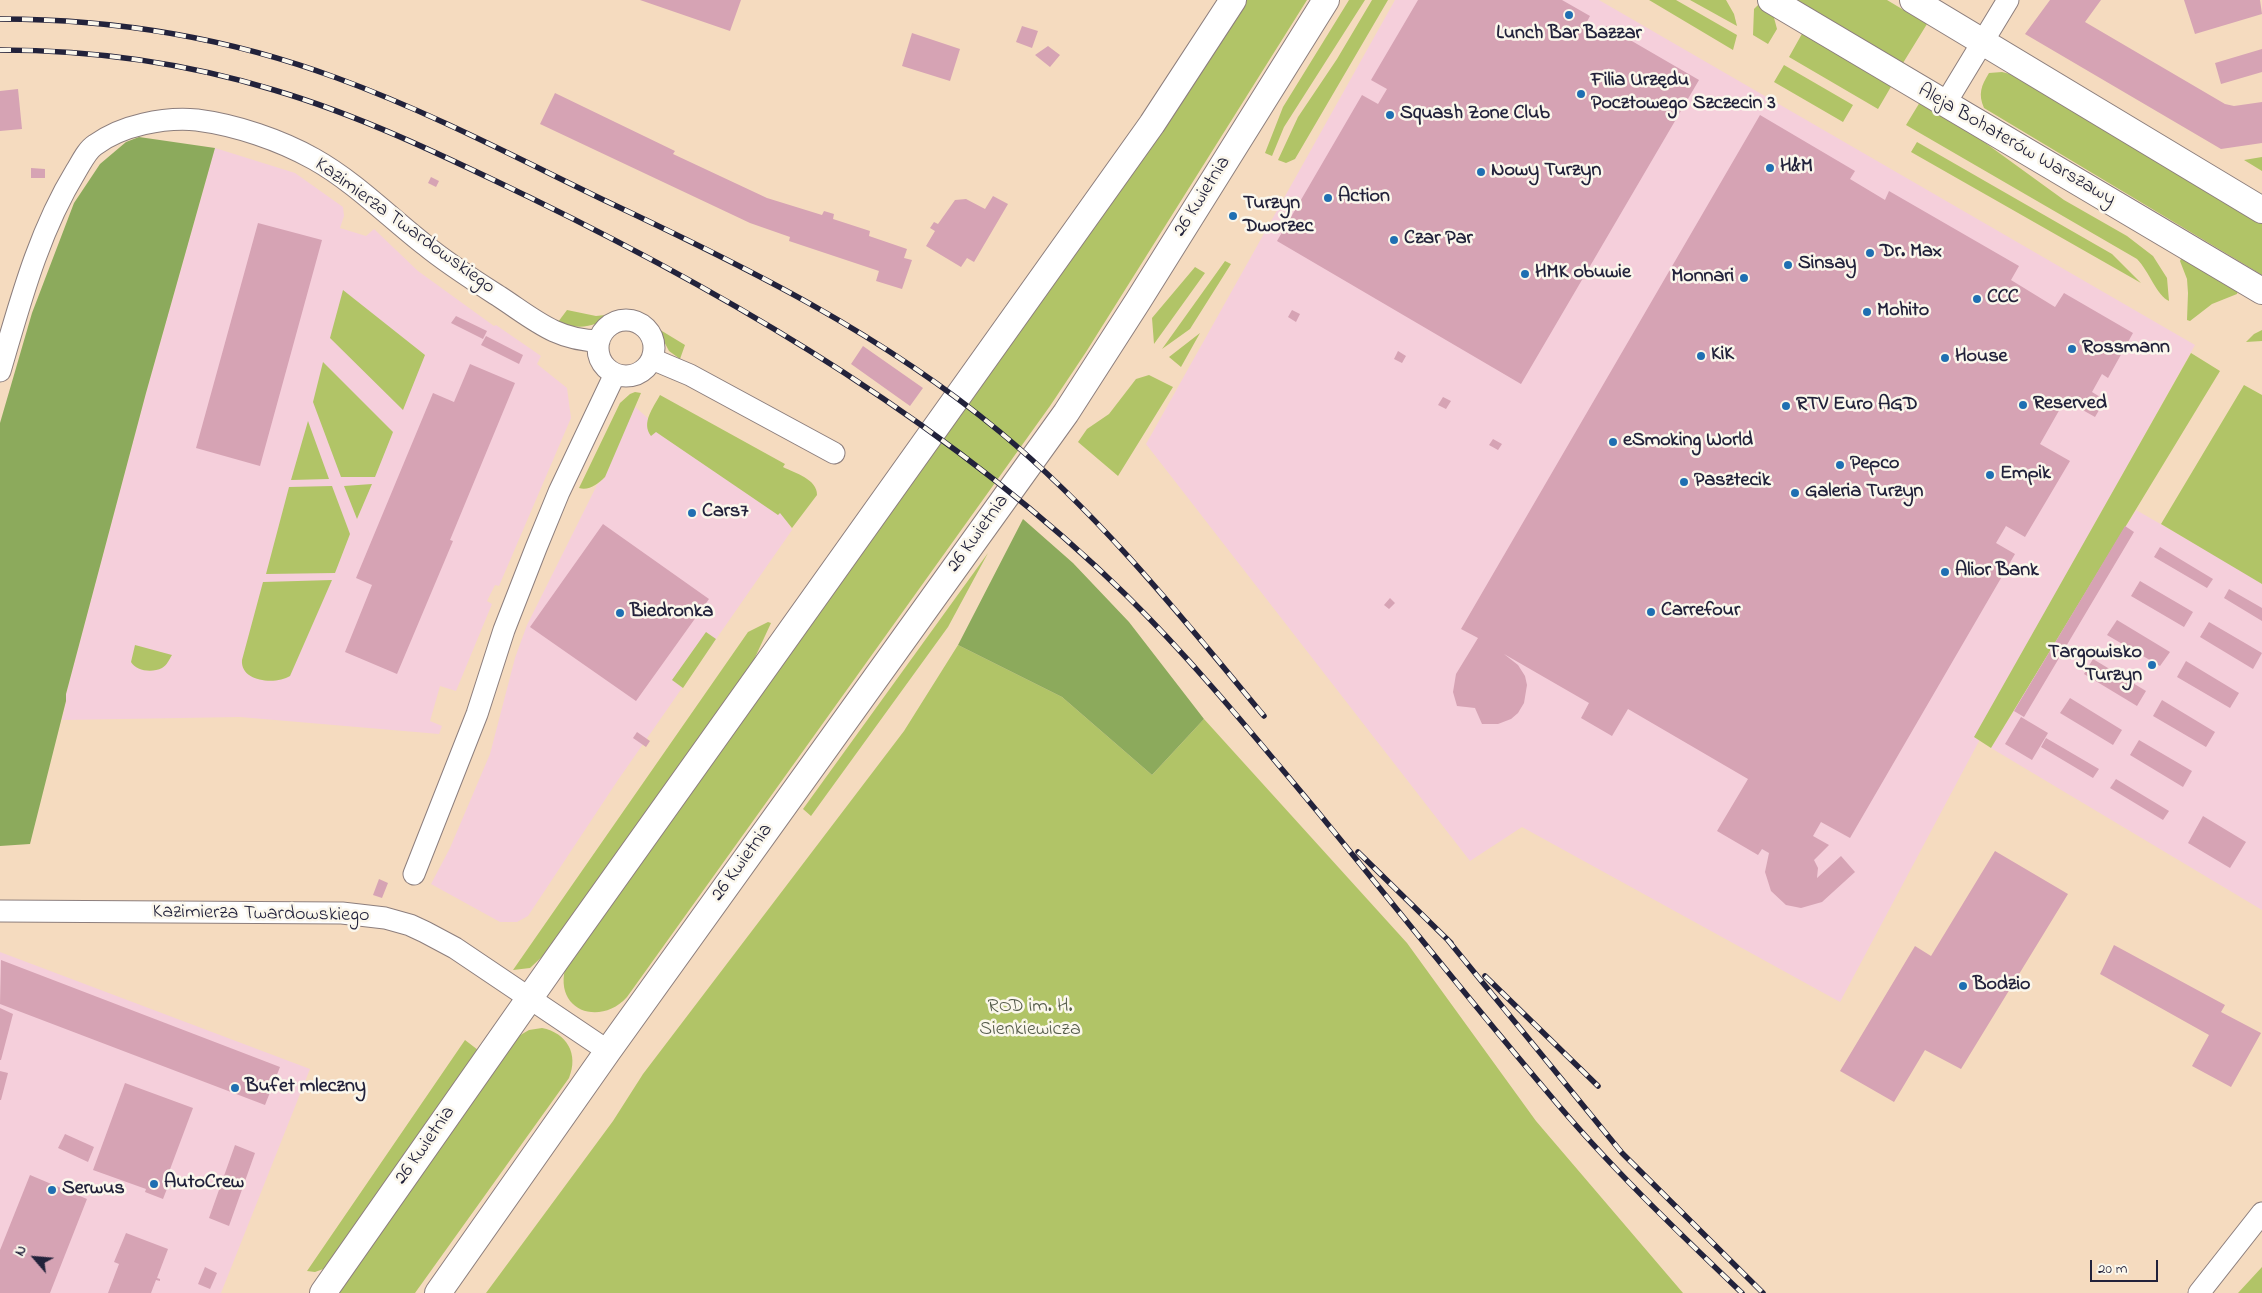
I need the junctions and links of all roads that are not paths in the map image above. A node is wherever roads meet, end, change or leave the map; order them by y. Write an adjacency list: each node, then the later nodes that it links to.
1 (1233, 0): 17 (street, 26 Kwietnia)
2 (1326, 0): 18 (street, 26 Kwietnia)
3 (1771, 0): 7 (street, Aleja Bohaterów Warszawy)
4 (1913, 0): 6 (street)
5 (2008, 0): 6 (street, Aleja Bohaterów Warszawy)
6 (1982, 42): 7 (street, Aleja Bohaterów Warszawy); 8 (street)
7 (1945, 104): 9 (street, Aleja Bohaterów Warszawy)
8 (2262, 210)
9 (2262, 290)
10 (600, 341): 11 (street); 12 (street, Kazimierza Twardowskiego); 13 (street)
11 (652, 359): 13 (street); 14 (street)
12 (0, 372)
13 (614, 374): 15 (street)
14 (834, 453)
15 (414, 874)
16 (0, 911): 17 (street, Kazimierza Twardowskiego)
17 (529, 999): 18 (street); 20 (street, 26 Kwietnia)
18 (608, 1051): 21 (street, 26 Kwietnia)
19 (2262, 1214): 22 (street)
20 (323, 1293)
21 (438, 1293)
22 (2199, 1293)

